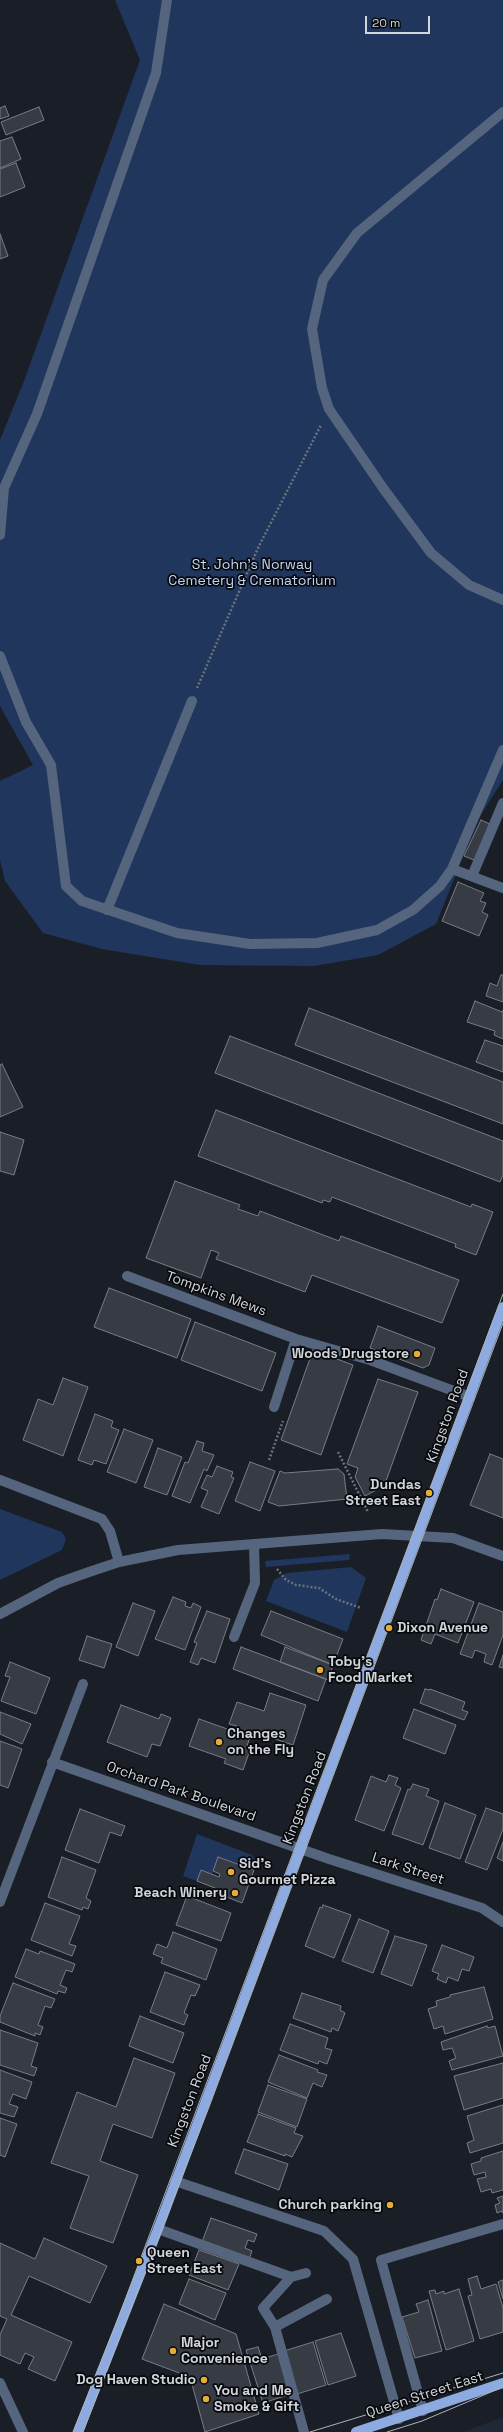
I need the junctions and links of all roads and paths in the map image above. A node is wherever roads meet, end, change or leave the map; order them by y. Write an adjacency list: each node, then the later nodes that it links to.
1 (167, 0): 4 (street)
2 (503, 112): 3 (street)
3 (329, 409): 5 (street); 7 (path)
4 (0, 536)
5 (503, 600)
6 (0, 656): 13 (street)
7 (192, 701): 13 (street)
8 (503, 750): 10 (street)
9 (503, 803): 11 (street)
10 (452, 869): 11 (street); 13 (street)
11 (472, 876): 12 (street)
12 (503, 888)
13 (106, 910)
14 (127, 1276): 16 (street, Tompkins Mews)
15 (503, 1307): 17 (main road, Kingston Road)
16 (296, 1339): 17 (street, Tompkins Mews); 18 (street)
17 (470, 1398): 23 (main road, Kingston Road)
18 (274, 1407): 20 (path)
19 (338, 1452): 22 (path)
20 (269, 1460)
21 (0, 1480): 26 (street)
22 (368, 1512)
23 (419, 1535): 24 (street); 25 (street); 33 (main road, Kingston Road)
24 (254, 1544): 26 (street); 30 (street)
25 (503, 1556)
26 (119, 1562): 29 (street)
27 (277, 1569): 28 (path)
28 (361, 1608)
29 (0, 1614)
30 (234, 1637)
31 (83, 1684): 32 (street)
32 (52, 1762): 33 (street, Orchard Park Boulevard); 34 (street)
33 (301, 1849): 35 (street, Lark Street); 36 (main road, Kingston Road)
34 (0, 1902)
35 (503, 1922)
36 (175, 2181): 38 (main road, Kingston Road); 46 (street)
37 (503, 2224): 45 (street)
38 (158, 2229): 40 (street); 49 (main road, Kingston Road)
39 (306, 2273): 40 (street)
40 (291, 2277): 42 (street)
41 (327, 2299): 42 (street)
42 (275, 2327): 50 (street)
43 (0, 2383): 48 (street)
44 (503, 2383): 45 (main road, Queen Street East)
45 (423, 2411): 46 (main road, Queen Street East)
46 (399, 2419): 47 (main road, Queen Street East)
47 (360, 2431)
48 (23, 2432)
49 (78, 2432)
50 (304, 2432)

